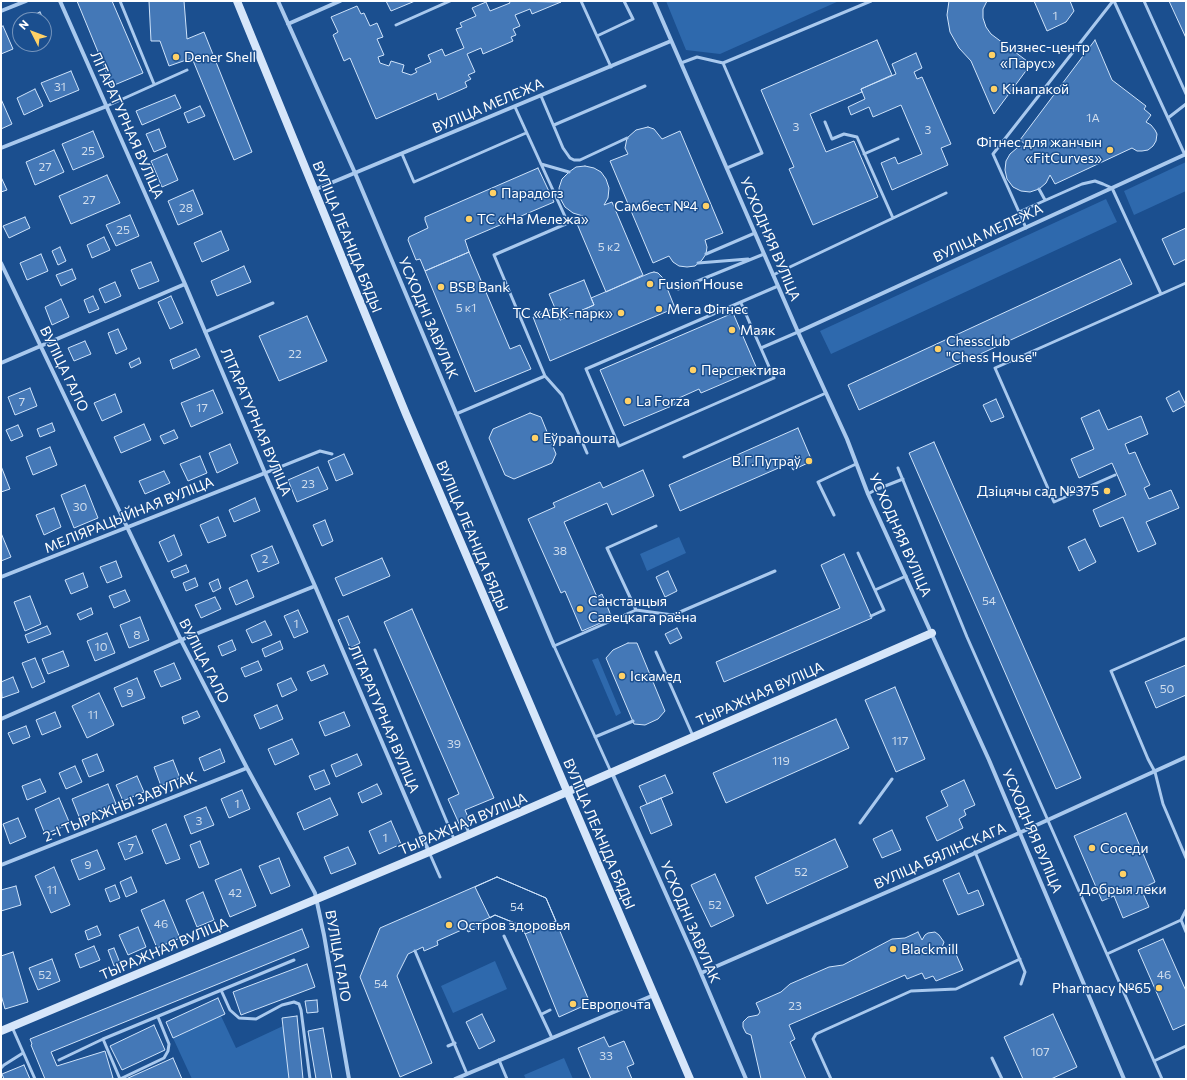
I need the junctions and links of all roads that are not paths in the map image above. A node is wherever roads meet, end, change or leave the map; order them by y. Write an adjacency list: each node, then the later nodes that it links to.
1 (26, 1): 14 (street)
2 (60, 1): 28 (street, ЛІТАРАТУРНАЯ ВУЛІЦА)
3 (120, 1): 23 (lane)
4 (237, 1): 46 (main road, ВУЛІЦА ЛЕАНІДА БЯДЫ)
5 (278, 1): 15 (street, УСХОДНІ ЗАВУЛАК)
6 (340, 1): 15 (street)
7 (450, 1): 16 (lane)
8 (581, 1): 17 (lane)
9 (624, 1): 17 (lane)
10 (654, 1): 18 (street, УСХОДНЯЯ ВУЛІЦА)
11 (871, 1): 20 (lane)
12 (1113, 1): 30 (lane); 49 (lane)
13 (1144, 1): 25 (lane)
14 (1, 11)
15 (288, 24): 43 (street, УСХОДНІ ЗАВУЛАК)
16 (396, 25)
17 (597, 36): 21 (lane)
18 (671, 41): 19 (street, УСХОДНЯЯ ВУЛІЦА); 21 (street, ВУЛІЦА МЕЛЕЖА)
19 (681, 63): 20 (lane); 41 (street, УСХОДНЯЯ ВУЛІЦА)
20 (723, 63): 41 (lane)
21 (611, 67): 26 (street, ВУЛІЦА МЕЛЕЖА)
22 (187, 70): 23 (lane)
23 (154, 84): 28 (lane)
24 (646, 86): 32 (lane)
25 (1186, 94)
26 (541, 96): 29 (street, ВУЛІЦА МЕЛЕЖА); 32 (lane)
27 (1186, 104): 30 (lane)
28 (107, 106): 36 (street); 60 (street, ЛІТАРАТУРНАЯ ВУЛІЦА)
29 (515, 107): 33 (lane); 37 (street, ВУЛІЦА МЕЛЕЖА)
30 (1168, 118): 39 (lane)
31 (825, 122): 38 (lane)
32 (554, 125): 34 (lane)
33 (526, 133): 37 (lane); 40 (lane)
34 (627, 138)
35 (898, 139): 38 (lane)
36 (1, 148)
37 (402, 154): 43 (street, ВУЛІЦА МЕЛЕЖА)
38 (864, 154): 50 (lane)
39 (1185, 154): 44 (street, ВУЛІЦА МЕЛЕЖА)
40 (541, 164): 42 (lane); 71 (lane)
41 (727, 168): 52 (street, УСХОДНЯЯ ВУЛІЦА)
42 (568, 172)
43 (355, 173): 46 (street, ВУЛІЦА МЕЛЕЖА); 73 (street, УСХОДНІ ЗАВУЛАК)
44 (1112, 188): 48 (lane); 51 (street, ВУЛІЦА МЕЛЕЖА); 63 (lane)
45 (1039, 189): 48 (lane)
46 (314, 190): 109 (main road, ВУЛІЦА ЛЕАНІДА БЯДЫ)
47 (946, 193): 50 (lane)
48 (1044, 200): 49 (lane)
49 (1019, 212): 51 (lane)
50 (893, 218): 58 (lane)
51 (1026, 228): 67 (street, ВУЛІЦА МЕЛЕЖА)
52 (755, 233): 53 (lane); 54 (street, УСХОДНЯЯ ВУЛІЦА)
53 (706, 254)
54 (764, 254): 55 (lane); 58 (street, УСХОДНЯЯ ВУЛІЦА)
55 (752, 259): 57 (lane); 62 (lane)
56 (1, 263): 68 (street, ВУЛІЦА ГАЛО)
57 (698, 263)
58 (773, 274): 61 (street, УСХОДНЯЯ ВУЛІЦА)
59 (1186, 283): 63 (lane)
60 (185, 284): 66 (street, ЛІТАРАТУРНАЯ ВУЛІЦА); 68 (street)
61 (778, 286): 65 (lane); 67 (street, УСХОДНЯЯ ВУЛІЦА)
62 (678, 289)
63 (1161, 294): 80 (lane)
64 (272, 303): 66 (lane)
65 (740, 303): 69 (lane); 69 (lane)
66 (206, 332): 79 (street, ЛІТАРАТУРНАЯ ВУЛІЦА)
67 (798, 332): 69 (lane); 72 (street, УСХОДНЯЯ ВУЛІЦА)
68 (40, 346): 70 (street); 84 (street, ВУЛІЦА ГАЛО)
69 (761, 348)
70 (1, 363)
71 (545, 376): 73 (lane); 75 (lane)
72 (826, 393): 76 (lane); 77 (street, УСХОДНЯЯ ВУЛІЦА)
73 (456, 414): 97 (street, УСХОДНІ ЗАВУЛАК)
74 (332, 454): 79 (lane)
75 (587, 454)
76 (684, 457)
77 (856, 464): 82 (street, УСХОДНЯЯ ВУЛІЦА); 83 (lane)
78 (898, 468): 81 (lane)
79 (265, 473): 84 (street, МЕЛІЯРАЦЫЙНАЯ ВУЛІЦА); 90 (street, ЛІТАРАТУРНАЯ ВУЛІЦА)
80 (1115, 475)
81 (903, 479): 82 (lane); 110 (lane)
82 (868, 494): 88 (street, УСХОДНЯЯ ВУЛІЦА)
83 (834, 515)
84 (127, 526): 89 (street, МЕЛІЯРАЦЫЙНАЯ ВУЛІЦА); 96 (street, ВУЛІЦА ГАЛО)
85 (656, 526): 92 (lane)
86 (858, 554): 91 (lane)
87 (775, 571): 92 (lane)
88 (906, 576): 91 (lane); 94 (street, УСХОДНЯЯ ВУЛІЦА)
89 (1, 577)
90 (315, 586): 96 (street); 116 (street, ЛІТАРАТУРНАЯ ВУЛІЦА)
91 (875, 590): 93 (lane)
92 (636, 610): 97 (lane)
93 (871, 616)
94 (932, 633): 103 (main road, ТЫРАЖНАЯ ВУЛІЦА); 113 (street, УСХОДНЯЯ ВУЛІЦА)
95 (1186, 638): 106 (lane)
96 (181, 640): 100 (street); 105 (street, ВУЛІЦА ГАЛО)
97 (554, 646): 102 (lane)
98 (375, 650): 115 (lane)
99 (656, 652): 103 (lane)
100 (1, 719)
101 (633, 721): 102 (lane)
102 (595, 737): 107 (lane)
103 (694, 737): 107 (main road, ТЫРАЖНАЯ ВУЛІЦА)
104 (1186, 757): 106 (street, ВУЛІЦА БЯЛІНСКАГА)
105 (247, 768): 119 (street, 2-І ТЫРАЖНЫ ЗАВУЛАК); 121 (street, ВУЛІЦА ГАЛО)
106 (1155, 772): 110 (street, ВУЛІЦА БЯЛІНСКАГА); 118 (lane)
107 (612, 774): 109 (main road, ТЫРАЖНАЯ ВУЛІЦА); 130 (street, УСХОДНІ ЗАВУЛАК)
108 (892, 780): 111 (lane)
109 (567, 792): 114 (main road, ТЫРАЖНАЯ ВУЛІЦА); 133 (main road, ВУЛІЦА ЛЕАНІДА БЯДЫ)
110 (1048, 820): 113 (street, ВУЛІЦА БЯЛІНСКАГА); 127 (lane)
111 (860, 823)
112 (466, 826): 114 (lane)
113 (1020, 832): 117 (street, ВУЛІЦА БЯЛІНСКАГА); 161 (street, УСХОДНЯЯ ВУЛІЦА)
114 (470, 834): 115 (main road, ТЫРАЖНАЯ ВУЛІЦА)
115 (455, 841): 116 (main road, ТЫРАЖНАЯ ВУЛІЦА)
116 (429, 852): 120 (lane); 121 (main road, ТЫРАЖНАЯ ВУЛІЦА)
117 (975, 852): 128 (lane); 130 (street, ВУЛІЦА БЯЛІНСКАГА)
118 (1186, 858)
119 (1, 866)
120 (440, 876)
121 (317, 899): 137 (main road, ТЫРАЖНАЯ ВУЛІЦА); 154 (street, ВУЛІЦА ГАЛО)
122 (1186, 910): 123 (lane)
123 (1181, 920): 124 (lane); 127 (lane)
124 (1186, 932)
125 (504, 936): 135 (lane)
126 (415, 951): 141 (lane)
127 (1107, 954): 148 (lane)
128 (1020, 959): 131 (lane); 159 (lane)
129 (294, 960): 132 (lane)
130 (701, 973): 158 (street, УСХОДНІ ЗАВУЛАК)
131 (1021, 984)
132 (221, 990): 136 (lane); 153 (lane)
133 (654, 996): 139 (street); 157 (main road, ВУЛІЦА ЛЕАНІДА БЯДЫ)
134 (550, 1010): 135 (lane)
135 (542, 1014): 139 (lane)
136 (158, 1016): 140 (lane); 152 (lane)
137 (12, 1027): 138 (main road, ТЫРАЖНАЯ ВУЛІЦА); 144 (lane)
138 (1, 1031)
139 (552, 1038): 147 (street)
140 (103, 1039): 146 (lane); 152 (lane)
141 (455, 1043): 142 (lane); 150 (lane)
142 (448, 1046)
143 (1186, 1046): 148 (lane)
144 (24, 1053): 149 (lane); 151 (lane)
145 (992, 1058): 160 (lane)
146 (59, 1060)
147 (499, 1060): 150 (street); 156 (lane)
148 (1154, 1061): 162 (lane)
149 (1, 1068)
150 (467, 1074): 155 (street)
151 (35, 1079)
152 (120, 1079)
153 (310, 1079)
154 (348, 1079)
155 (456, 1079)
156 (507, 1079)
157 (690, 1079)
158 (746, 1079)
159 (830, 1079)
160 (1002, 1079)
161 (1124, 1079)
162 (1162, 1079)

